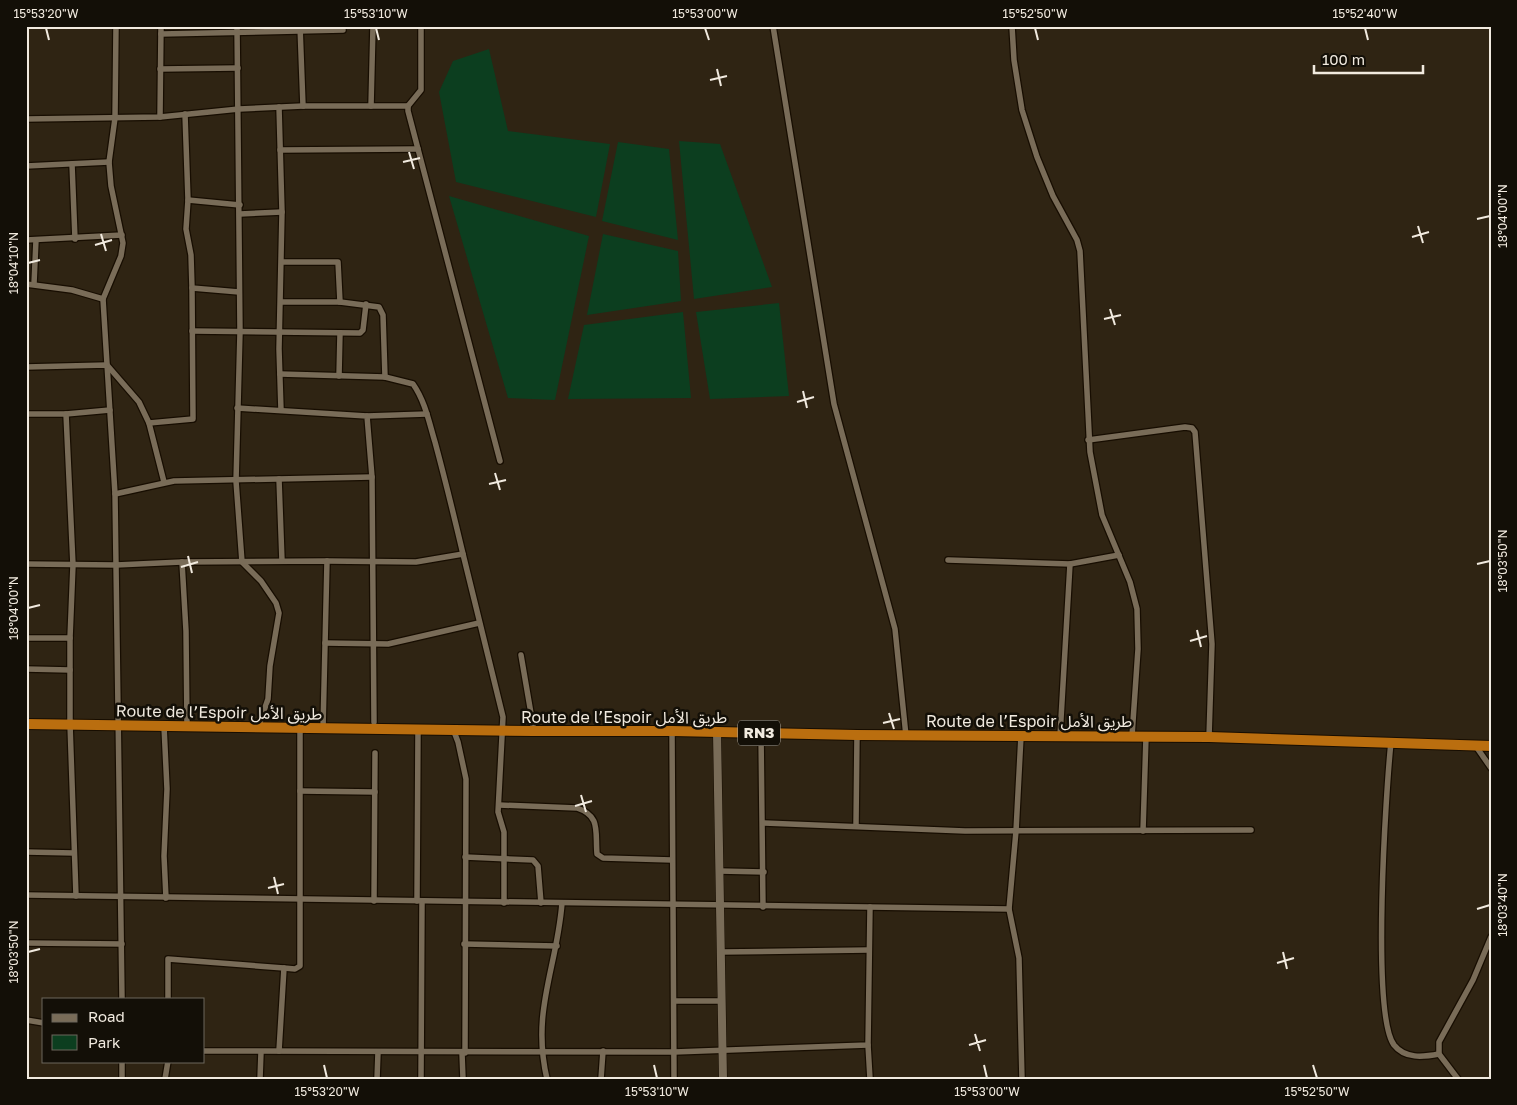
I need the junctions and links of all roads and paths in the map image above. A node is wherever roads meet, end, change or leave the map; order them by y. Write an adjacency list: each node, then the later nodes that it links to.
1 (116, 26): 20 (street)
2 (161, 26): 10 (street)
3 (373, 26): 14 (street)
4 (421, 26): 15 (street)
5 (773, 26): 105 (street)
6 (1012, 26): 61 (street)
7 (300, 28): 8 (street); 9 (street); 13 (street)
8 (237, 30): 10 (street); 11 (street)
9 (343, 30)
10 (161, 34): 12 (street)
11 (238, 68): 12 (street); 17 (street)
12 (160, 69): 19 (street)
13 (303, 106): 14 (street); 16 (street)
14 (372, 106): 15 (street)
15 (408, 106): 22 (street)
16 (279, 107): 17 (street); 23 (street)
17 (239, 109): 18 (street); 28 (street)
18 (184, 114): 19 (street); 27 (street)
19 (160, 117): 20 (street)
20 (114, 118): 21 (street); 24 (street)
21 (26, 119)
22 (418, 149): 23 (street); 62 (street)
23 (280, 150): 29 (street)
24 (109, 162): 25 (street); 31 (street)
25 (72, 164): 26 (street); 32 (street)
26 (26, 166)
27 (188, 200): 28 (street); 38 (street)
28 (240, 205): 30 (street)
29 (282, 212): 30 (street); 35 (street)
30 (240, 214): 39 (street)
31 (122, 235): 32 (street); 40 (street)
32 (75, 239): 34 (street)
33 (26, 240): 34 (street)
34 (36, 240): 37 (street)
35 (282, 262): 41 (street); 42 (street)
36 (26, 284): 37 (street)
37 (34, 284): 40 (street)
38 (192, 288): 39 (street); 44 (street)
39 (239, 292): 46 (street)
40 (103, 299): 48 (street)
41 (281, 302): 42 (street); 45 (street)
42 (340, 302): 43 (street)
43 (366, 304): 47 (street); 52 (street)
44 (192, 331): 46 (street); 60 (street)
45 (280, 331): 46 (street); 47 (street); 50 (street)
46 (240, 332): 53 (street)
47 (340, 333): 51 (street)
48 (107, 365): 49 (street); 54 (street); 60 (street)
49 (26, 367)
50 (280, 374): 51 (street); 55 (street)
51 (338, 376): 52 (street)
52 (385, 377): 58 (street)
53 (237, 408): 55 (street); 65 (street)
54 (110, 410): 57 (street); 67 (street)
55 (281, 410): 59 (street)
56 (26, 414): 57 (street)
57 (66, 414): 78 (street)
58 (426, 414): 59 (street); 68 (street)
59 (367, 416): 63 (street)
60 (149, 423): 66 (street)
61 (1088, 440): 69 (street); 110 (street)
62 (500, 461)
63 (372, 477): 64 (street); 75 (street)
64 (279, 479): 65 (street); 71 (street)
65 (236, 481): 66 (street); 74 (street)
66 (164, 482): 67 (street)
67 (115, 494): 79 (street)
68 (463, 554): 75 (street); 80 (street)
69 (1119, 555): 77 (street); 108 (street)
70 (948, 560): 77 (street)
71 (282, 561): 72 (street); 74 (street)
72 (327, 561): 75 (street); 83 (street)
73 (182, 562): 74 (street); 79 (street); 93 (street)
74 (242, 562): 94 (street)
75 (372, 562): 84 (street)
76 (26, 564): 78 (street)
77 (1070, 564): 107 (street)
78 (73, 565): 79 (street); 82 (street)
79 (116, 565): 91 (street)
80 (479, 623): 84 (street); 99 (street)
81 (26, 638): 82 (street)
82 (70, 638): 87 (street)
83 (325, 643): 84 (street); 96 (street)
84 (374, 645): 88 (street)
85 (521, 655): 100 (street)
86 (26, 669): 87 (street)
87 (70, 670): 90 (street)
88 (374, 722)
89 (26, 724): 90 (highway, Route de l’Espoir طريق الأمل / RN3)
90 (70, 724): 91 (highway, Route de l’Espoir طريق الأمل / RN3); 125 (street)
91 (119, 726): 92 (highway, Route de l’Espoir طريق الأمل / RN3); 133 (street)
92 (164, 726): 93 (highway, Route de l’Espoir طريق الأمل / RN3); 134 (street)
93 (187, 727): 94 (highway, Route de l’Espoir طريق الأمل / RN3)
94 (258, 728): 95 (highway, Route de l’Espoir طريق الأمل / RN3)
95 (300, 728): 96 (highway, Route de l’Espoir طريق الأمل / RN3); 116 (street)
96 (323, 728): 97 (highway, Route de l’Espoir طريق الأمل / RN3)
97 (418, 729): 98 (highway, Route de l’Espoir طريق الأمل / RN3); 137 (street)
98 (453, 730): 99 (highway, Route de l’Espoir طريق الأمل / RN3); 126 (street)
99 (503, 731): 100 (highway, Route de l’Espoir طريق الأمل / RN3); 118 (street)
100 (534, 731): 101 (highway, Route de l’Espoir طريق الأمل / RN3)
101 (672, 731): 102 (highway, Route de l’Espoir طريق الأمل / RN3); 128 (street)
102 (717, 732): 103 (highway, Route de l’Espoir طريق الأمل / RN3); 129 (street)
103 (761, 733): 104 (highway, Route de l’Espoir طريق الأمل / RN3); 119 (street)
104 (857, 735): 105 (highway, Route de l’Espoir طريق الأمل / RN3); 120 (street)
105 (906, 736): 106 (highway, Route de l’Espoir طريق الأمل / RN3)
106 (1021, 736): 107 (highway, Route de l’Espoir طريق الأمل / RN3); 122 (street)
107 (1060, 736): 108 (highway, Route de l’Espoir طريق الأمل / RN3)
108 (1132, 736): 109 (highway, Route de l’Espoir طريق الأمل / RN3)
109 (1146, 737): 110 (highway, Route de l’Espoir طريق الأمل / RN3); 123 (street)
110 (1209, 737): 111 (highway, Route de l’Espoir طريق الأمل / RN3)
111 (1391, 742): 112 (highway, Route de l’Espoir طريق الأمل / RN3); 172 (street)
112 (1475, 745): 113 (highway, Route de l’Espoir طريق الأمل / RN3); 115 (street)
113 (1491, 746)
114 (374, 753): 117 (street)
115 (1491, 768)
116 (300, 791): 117 (street); 135 (street)
117 (375, 792): 136 (street)
118 (499, 805): 127 (street); 128 (street)
119 (764, 823): 120 (street); 130 (street)
120 (856, 825): 122 (street)
121 (1251, 830): 123 (street)
122 (1016, 831): 123 (street); 146 (street)
123 (1144, 831)
124 (26, 852): 125 (street)
125 (74, 853): 132 (street)
126 (466, 857): 127 (street); 138 (street)
127 (505, 858): 139 (street); 140 (street)
128 (672, 860): 142 (street)
129 (719, 871): 130 (street); 143 (street)
130 (764, 872): 144 (street)
131 (26, 895): 132 (street)
132 (76, 896): 133 (street)
133 (122, 896): 134 (street); 149 (street)
134 (166, 898): 135 (street)
135 (299, 899): 136 (street); 154 (street)
136 (374, 900): 137 (street)
137 (420, 901): 138 (street); 167 (street)
138 (464, 902): 139 (street); 150 (street)
139 (504, 903): 140 (street)
140 (541, 903): 141 (street)
141 (562, 903): 142 (street); 151 (street)
142 (673, 904): 143 (street); 157 (street)
143 (720, 906): 144 (street); 153 (street)
144 (763, 907): 145 (street)
145 (870, 907): 146 (street); 152 (street)
146 (1009, 909): 186 (street)
147 (1491, 937): 172 (street)
148 (26, 943): 149 (street)
149 (122, 944): 155 (street)
150 (464, 944): 151 (street); 171 (street)
151 (557, 946): 168 (street)
152 (869, 950): 153 (street); 161 (street)
153 (721, 952): 158 (street)
154 (284, 968): 156 (street); 163 (street)
155 (122, 998)
156 (168, 998)
157 (674, 1001): 158 (street); 170 (street)
158 (722, 1001): 164 (street)
159 (26, 1020): 160 (street)
160 (42, 1023)
161 (868, 1046): 164 (street); 185 (street)
162 (205, 1051): 165 (street)
163 (279, 1051): 165 (street); 166 (street)
164 (722, 1051): 170 (street); 184 (street)
165 (261, 1052): 177 (street)
166 (378, 1052): 167 (street); 178 (street)
167 (421, 1052): 171 (street); 179 (street)
168 (542, 1052): 169 (street); 171 (street); 181 (street)
169 (603, 1052): 170 (street); 182 (street)
170 (674, 1052): 183 (street)
171 (464, 1053): 180 (street)
172 (1439, 1054): 187 (street)
173 (122, 1062): 175 (street)
174 (168, 1062): 176 (street)
175 (122, 1079)
176 (165, 1079)
177 (260, 1079)
178 (377, 1079)
179 (421, 1079)
180 (463, 1079)
181 (547, 1079)
182 (601, 1079)
183 (674, 1079)
184 (722, 1079)
185 (870, 1079)
186 (1022, 1079)
187 (1458, 1079)

